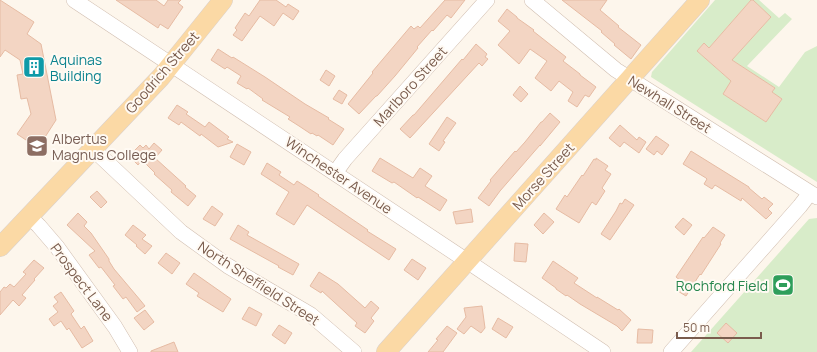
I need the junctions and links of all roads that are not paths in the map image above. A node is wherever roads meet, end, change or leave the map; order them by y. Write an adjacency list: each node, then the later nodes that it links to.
1 (74, 0): 6 (street, Winchester Avenue)
2 (223, 0): 6 (main road, Goodrich Street)
3 (487, 0): 9 (street, Marlboro Street)
4 (532, 0): 7 (street, Newhall Street)
5 (700, 0): 7 (main road, Morse Street)
6 (172, 65): 8 (main road, Goodrich Street); 9 (street, Winchester Avenue)
7 (630, 79): 10 (street, Newhall Street); 13 (main road, Morse Street)
8 (93, 149): 11 (main road, Goodrich Street); 15 (street, North Sheffield Street)
9 (335, 173): 13 (street, Winchester Avenue)
10 (814, 195): 18 (street)
11 (29, 216): 12 (main road, Goodrich Street); 14 (street, Prospect Lane)
12 (0, 247)
13 (467, 261): 16 (main road, Morse Street); 17 (street, Winchester Avenue)
14 (130, 352)
15 (354, 352)
16 (386, 352)
17 (603, 352)
18 (671, 352)

